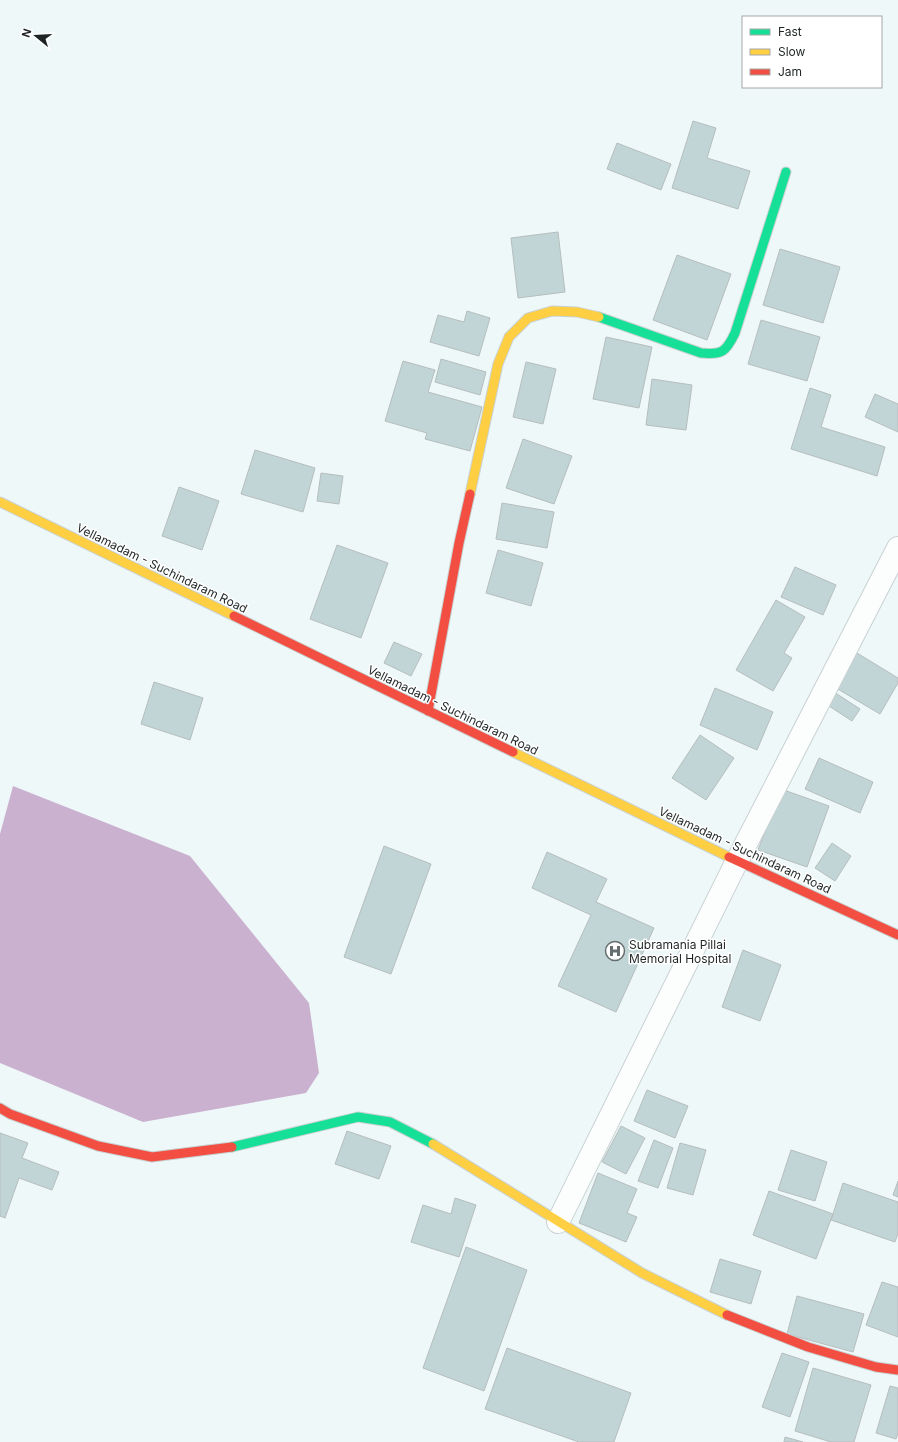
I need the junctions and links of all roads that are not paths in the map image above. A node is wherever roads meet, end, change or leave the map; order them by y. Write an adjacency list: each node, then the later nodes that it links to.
1 (786, 172): 4 (street)
2 (0, 502): 4 (street, Vellamadam - Suchindaram Road)
3 (898, 548): 5 (street)
4 (428, 711): 5 (street, Vellamadam - Suchindaram Road)
5 (737, 861): 6 (street, Vellamadam - Suchindaram Road); 8 (street)
6 (898, 935)
7 (0, 1108): 8 (street)
8 (558, 1222): 9 (street)
9 (898, 1370)

